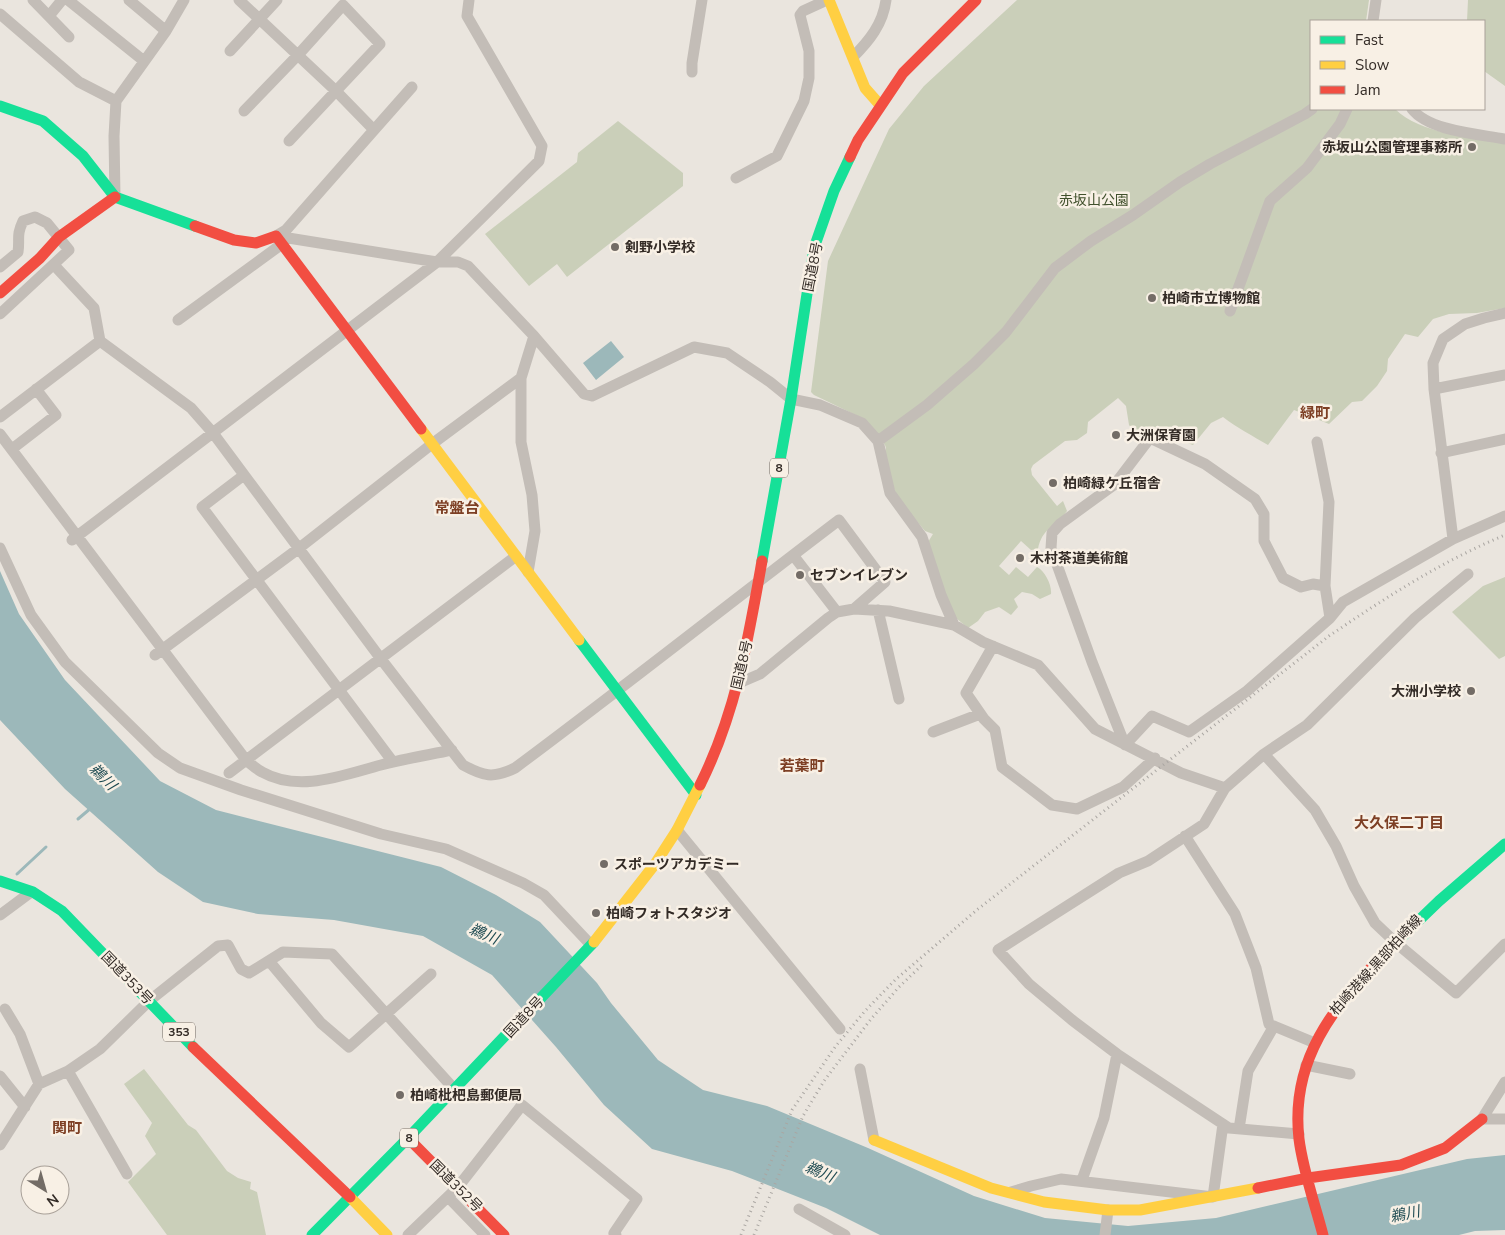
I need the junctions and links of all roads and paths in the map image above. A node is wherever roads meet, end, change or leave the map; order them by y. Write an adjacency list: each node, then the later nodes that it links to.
1 (33, 0): 15 (street)
2 (62, 0): 15 (street)
3 (68, 0): 23 (street)
4 (128, 0): 18 (street)
5 (184, 0): 18 (street)
6 (239, 0): 16 (street)
7 (277, 0): 16 (street)
8 (469, 0): 41 (street)
9 (702, 0): 24 (street)
10 (828, 0): 22 (main road); 37 (street)
11 (886, 0): 22 (street)
12 (976, 0): 28 (main road, 国道8号 / 8)
13 (1376, 0): 17 (street)
14 (0, 14): 27 (street)
15 (49, 16): 19 (street)
16 (260, 19): 20 (street); 21 (street)
17 (1373, 20)
18 (166, 31): 23 (street)
19 (69, 37)
20 (230, 51)
21 (298, 55): 26 (street); 26 (street); 33 (street)
22 (852, 57): 28 (main road)
23 (144, 61): 27 (street)
24 (692, 72)
25 (412, 87): 34 (street)
26 (336, 91): 34 (street); 36 (street)
27 (116, 101): 38 (street)
28 (880, 105): 56 (main road, 国道8号 / 8)
29 (0, 106): 38 (main road)
30 (1311, 110): 61 (street)
31 (1347, 110): 45 (street)
32 (1413, 110): 35 (street)
33 (244, 111)
34 (374, 130): 40 (street)
35 (1505, 140)
36 (289, 142)
37 (736, 178)
38 (115, 197): 39 (main road); 40 (main road)
39 (59, 237): 42 (street); 43 (street); 44 (main road)
40 (279, 240): 41 (street); 48 (street); 49 (main road)
41 (437, 262): 49 (street); 50 (street)
42 (54, 265): 47 (street); 51 (street)
43 (0, 267)
44 (0, 293)
45 (1230, 311)
46 (1505, 313): 55 (street)
47 (0, 314)
48 (178, 320)
49 (346, 331): 58 (street); 63 (main road)
50 (534, 336): 53 (street); 56 (street)
51 (100, 341): 54 (street); 58 (street)
52 (1505, 375): 55 (street)
53 (521, 378): 63 (street); 74 (street)
54 (36, 389): 57 (street); 64 (street)
55 (1434, 389): 65 (street)
56 (791, 399): 61 (street); 77 (main road, 国道8号 / 8)
57 (0, 417)
58 (213, 433): 66 (street); 68 (street)
59 (0, 434): 64 (street)
60 (1505, 439): 65 (street)
61 (878, 440): 83 (street)
62 (1317, 442): 78 (street)
63 (432, 444): 71 (street); 73 (main road)
64 (12, 449): 68 (street)
65 (1441, 453): 69 (street)
66 (244, 475): 71 (street); 76 (street)
67 (1505, 516): 69 (street)
68 (75, 538): 85 (street)
69 (1453, 539): 82 (street)
70 (0, 548): 110 (street)
71 (298, 549): 76 (street); 86 (street)
72 (793, 555): 77 (street); 79 (street); 81 (street)
73 (516, 556): 74 (main road); 86 (street)
74 (528, 572): 89 (main road)
75 (1468, 574): 95 (street)
76 (256, 580): 85 (street); 88 (street)
77 (760, 580): 87 (main road, 国道8号 / 8); 89 (street)
78 (1325, 586): 82 (street); 93 (street)
79 (854, 609): 80 (street); 81 (street)
80 (878, 610): 83 (street); 90 (street)
81 (837, 612): 87 (street)
82 (1330, 618): 93 (street)
83 (954, 625): 84 (street)
84 (992, 646): 91 (street); 93 (street)
85 (159, 652): 97 (street)
86 (381, 659): 88 (street); 94 (street)
87 (739, 683): 101 (main road, 国道8号 / 8)
88 (339, 691): 97 (street); 98 (street)
89 (619, 691): 94 (street); 101 (main road)
90 (899, 699)
91 (980, 714): 92 (street); 96 (street)
92 (934, 732)
93 (1125, 745): 96 (street)
94 (452, 750): 98 (street)
95 (1264, 754): 100 (street); 108 (street)
96 (1155, 758): 100 (street)
97 (246, 760): 98 (street); 99 (street)
98 (393, 762)
99 (229, 773)
100 (1225, 788): 103 (street)
101 (696, 795): 102 (main road, 国道8号 / 8)
102 (677, 830): 110 (main road, 国道8号 / 8); 117 (street)
103 (1185, 836): 116 (street); 119 (street)
104 (1505, 844): 108 (main road, 柏崎港線;黒部柏崎線)
105 (0, 881): 106 (main road, 国道353号 / 353)
106 (31, 892): 107 (street); 113 (main road, 国道353号 / 353)
107 (0, 915)
108 (1395, 942): 109 (street); 118 (main road, 柏崎港線;黒部柏崎線)
109 (1505, 944)
110 (590, 945): 127 (main road, 国道8号 / 8)
111 (269, 960): 113 (street); 115 (street); 115 (street)
112 (431, 974): 115 (street)
113 (149, 1001): 122 (street); 143 (main road, 国道353号 / 353)
114 (5, 1009): 126 (street)
115 (386, 1014): 127 (street)
116 (1274, 1026): 118 (street); 132 (street)
117 (840, 1029)
118 (1315, 1043): 120 (main road, 柏崎港線;黒部柏崎線)
119 (1117, 1054): 131 (street); 139 (street)
120 (1306, 1065): 123 (street); 134 (main road, 柏崎港線;黒部柏崎線)
121 (860, 1069): 136 (street)
122 (68, 1071): 126 (street); 138 (street)
123 (1350, 1074)
124 (0, 1076): 128 (street)
125 (1505, 1082): 129 (street)
126 (39, 1084): 128 (street)
127 (454, 1090): 135 (main road, 国道8号 / 8)
128 (25, 1107): 133 (street)
129 (1482, 1119): 130 (street); 140 (main road)
130 (1505, 1119)
131 (1223, 1124): 132 (street); 145 (street)
132 (1239, 1129): 134 (street)
133 (4, 1131): 137 (street)
134 (1299, 1134): 140 (main road, 柏崎港線;黒部柏崎線)
135 (408, 1138): 141 (main road, 国道352号); 143 (main road, 国道8号 / 8)
136 (874, 1140): 142 (main road)
137 (0, 1145)
138 (127, 1174)
139 (1082, 1180): 142 (street); 145 (street)
140 (1309, 1182): 145 (main road); 156 (main road, 柏崎港線;黒部柏崎線)
141 (458, 1187): 144 (street); 148 (main road, 国道352号); 153 (street)
142 (1009, 1193): 147 (main road)
143 (350, 1197): 149 (main road, 国道8号 / 8); 150 (main road, 国道353号)
144 (448, 1197): 151 (street); 152 (street)
145 (1213, 1197): 147 (main road)
146 (799, 1209): 154 (street)
147 (1107, 1213): 155 (street)
148 (501, 1232)
149 (312, 1235)
150 (387, 1235)
151 (408, 1235)
152 (485, 1235)
153 (616, 1235)
154 (845, 1235)
155 (1105, 1235)
156 (1324, 1235)

